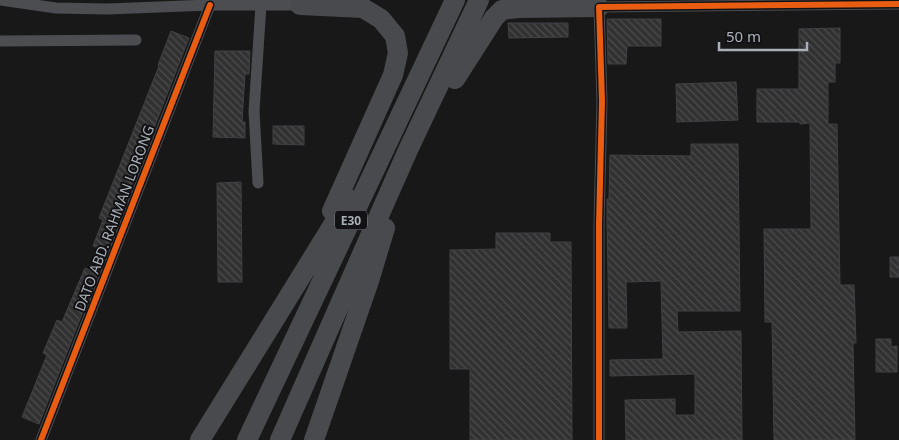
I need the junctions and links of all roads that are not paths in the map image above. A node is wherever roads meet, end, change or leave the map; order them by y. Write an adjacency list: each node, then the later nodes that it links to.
1 (0, 0): 6 (street)
2 (454, 0): 11 (highway, E30)
3 (480, 0): 12 (highway, E30)
4 (301, 2): 7 (street); 14 (highway)
5 (899, 4): 8 (street)
6 (210, 5): 7 (street); 15 (street, DATO ABD. RAHMAN LORONG)
7 (261, 5): 13 (street)
8 (599, 7): 12 (highway); 20 (street)
9 (136, 40): 10 (street)
10 (0, 41)
11 (399, 120): 14 (highway); 17 (highway, E30)
12 (412, 143): 18 (highway, E30); 19 (highway)
13 (258, 183)
14 (308, 265): 16 (highway)
15 (42, 440)
16 (200, 440)
17 (247, 440)
18 (280, 440)
19 (314, 440)
20 (599, 440)

